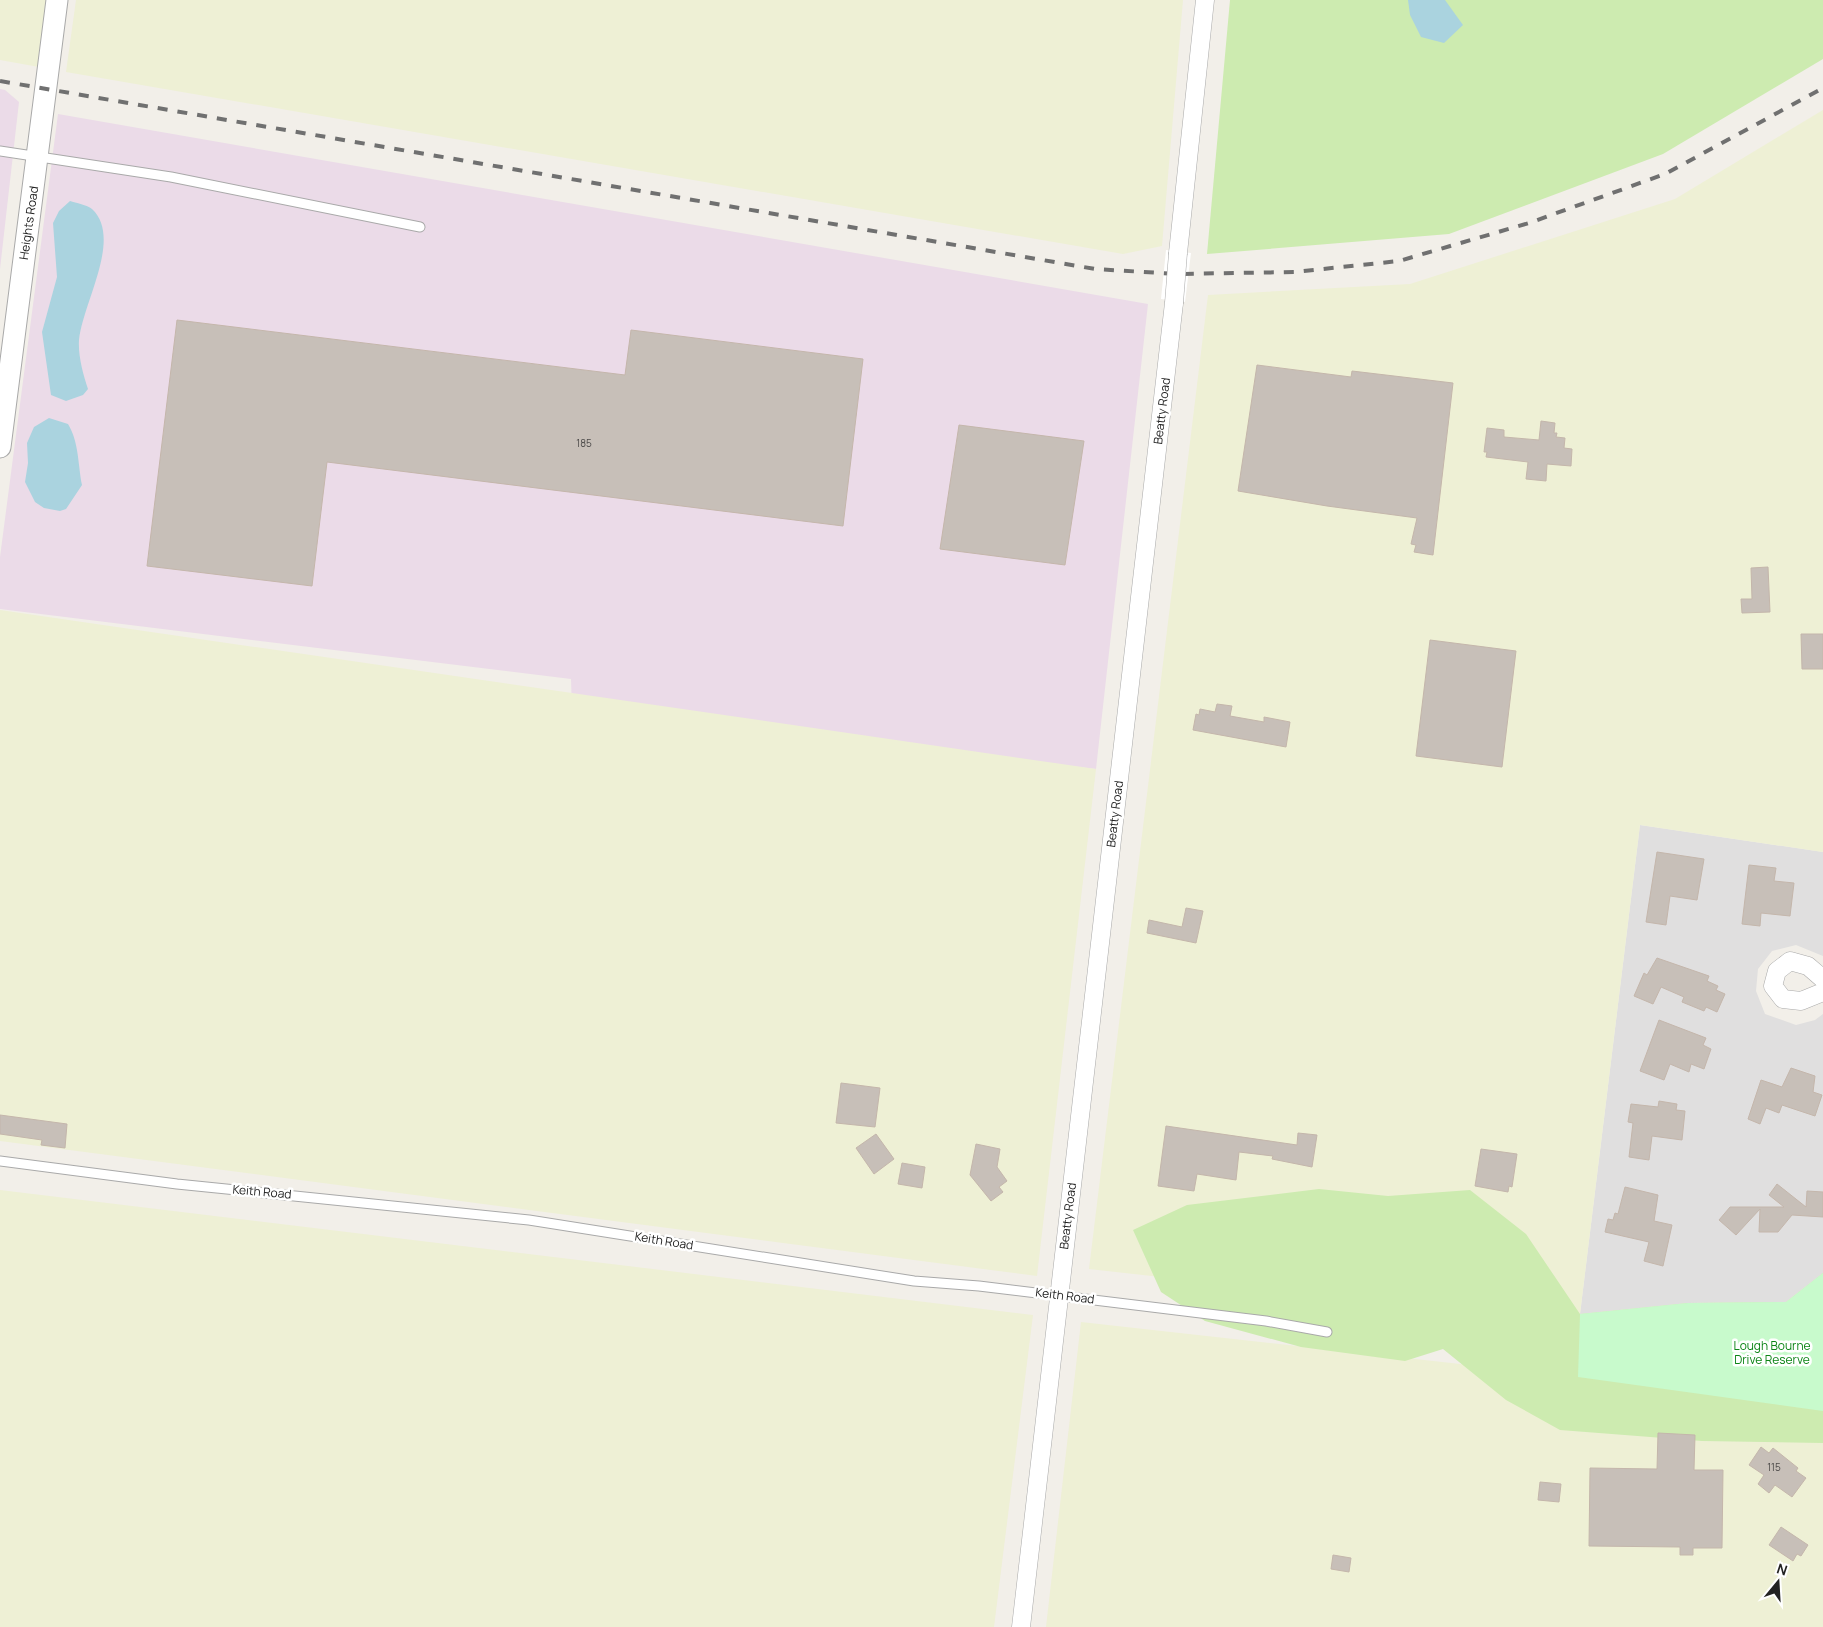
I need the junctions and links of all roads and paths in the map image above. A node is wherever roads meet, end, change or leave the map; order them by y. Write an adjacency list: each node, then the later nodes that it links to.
1 (57, 0): 4 (street, Heights Road)
2 (1205, 0): 11 (street, Beatty Road, bridge)
3 (0, 151): 4 (lane)
4 (38, 158): 5 (lane); 6 (street, Heights Road)
5 (420, 226)
6 (4, 378): 7 (street, Heights Road)
7 (0, 446)
8 (1823, 979): 9 (street)
9 (1823, 992)
10 (0, 1160): 11 (lane, Keith Road)
11 (1059, 1296): 12 (lane, Keith Road); 13 (street, Beatty Road)
12 (1327, 1332)
13 (1021, 1627)

